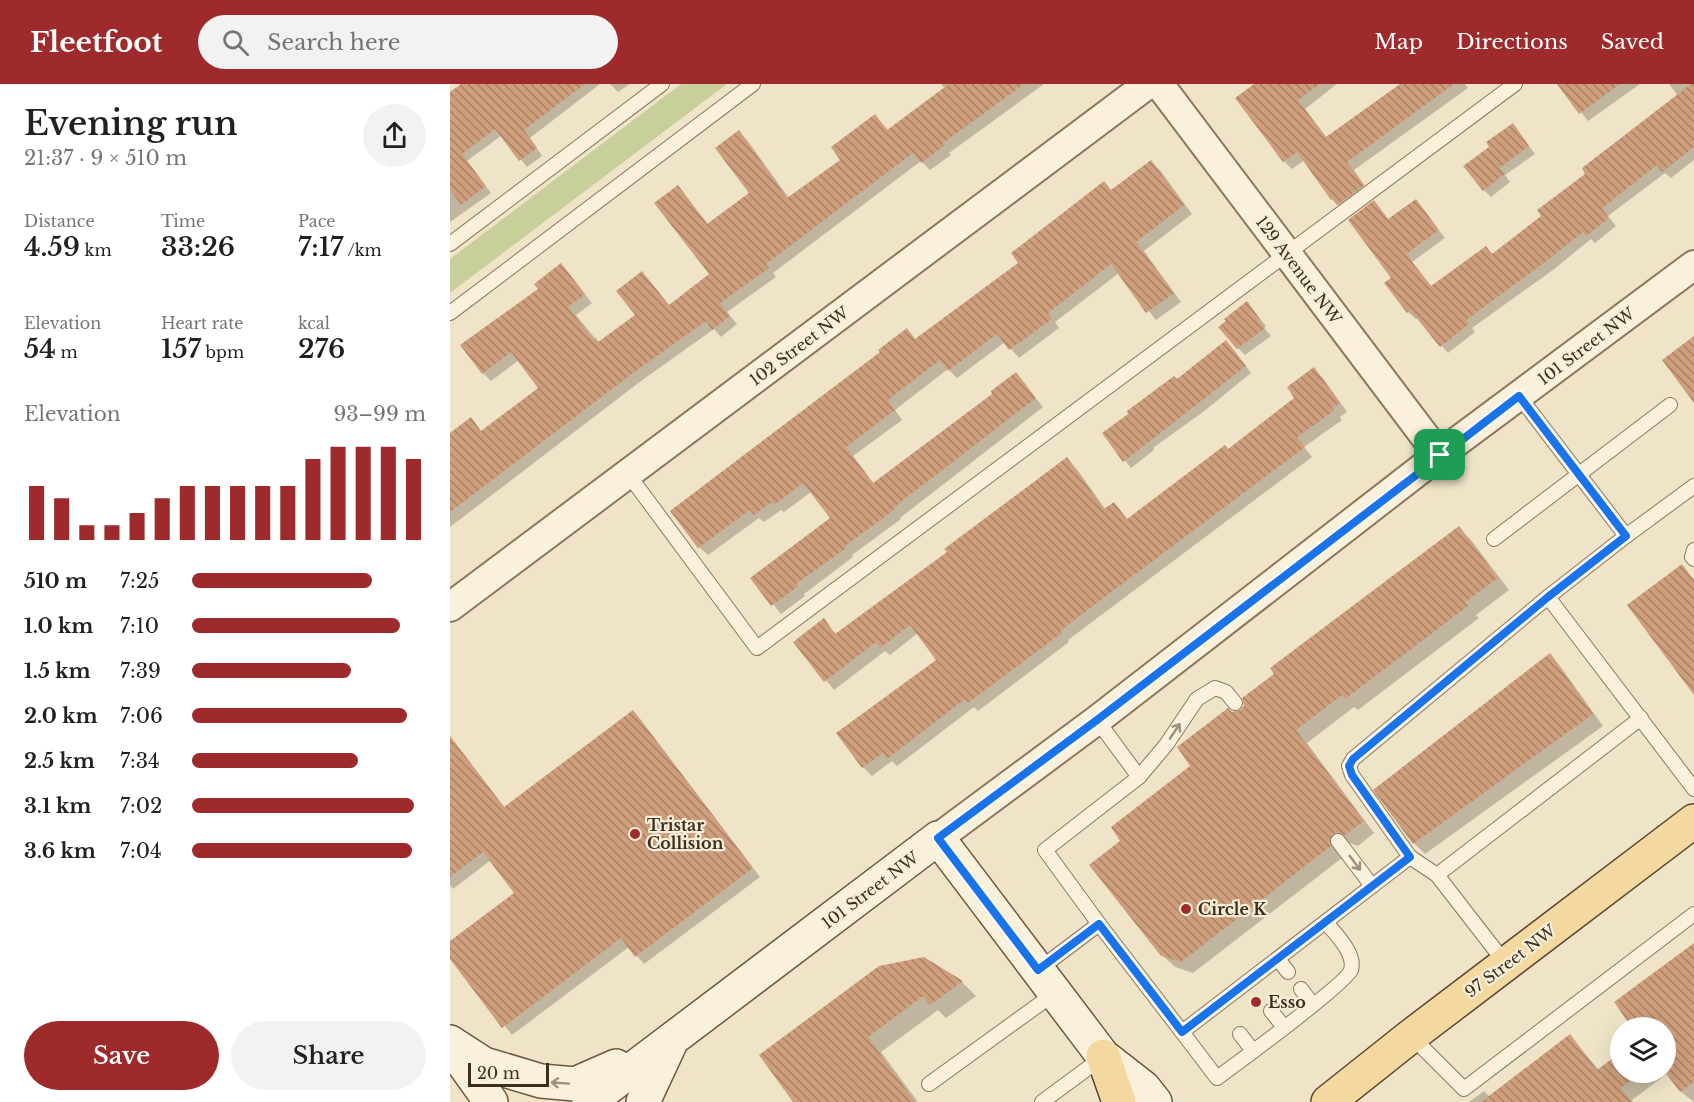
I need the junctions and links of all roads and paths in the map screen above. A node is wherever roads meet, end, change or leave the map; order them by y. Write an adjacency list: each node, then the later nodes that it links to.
1 (662, 84): 6 (lane)
2 (753, 84): 9 (lane)
3 (1148, 84): 13 (street, 102 Street NW)
4 (1159, 84): 7 (street, 129 Avenue NW)
5 (1515, 84): 7 (lane)
6 (450, 244)
7 (1287, 253): 12 (street, 129 Avenue NW); 13 (lane)
8 (1694, 265): 10 (street, 101 Street NW)
9 (450, 314)
10 (1519, 396): 12 (street, 101 Street NW); 14 (lane)
11 (1670, 405): 14 (lane)
12 (1440, 455): 24 (street, 101 Street NW)
13 (628, 474): 21 (street, 102 Street NW)
14 (1579, 475): 16 (lane); 17 (lane)
15 (1694, 486): 16 (lane)
16 (1626, 536): 20 (lane)
17 (1494, 539)
18 (1694, 550): 19 (lane)
19 (1694, 559)
20 (1548, 597): 23 (lane); 30 (lane)
21 (450, 607)
22 (1235, 703): 25 (lane, one-way to 22)
23 (1641, 718): 26 (lane); 31 (lane)
24 (1097, 720): 25 (lane); 28 (street, 101 Street NW)
25 (1139, 777): 35 (lane)
26 (1694, 789)
27 (1694, 821): 37 (main road, 97 Street NW)
28 (938, 838): 40 (street); 49 (street, 101 Street NW)
29 (1338, 840): 32 (lane, one-way to 32)
30 (1410, 857): 31 (lane); 32 (lane)
31 (1437, 875): 37 (lane)
32 (1372, 886): 34 (lane)
33 (1694, 914): 48 (lane)
34 (1326, 922): 36 (lane); 43 (lane)
35 (1099, 924): 40 (lane); 46 (lane)
36 (1278, 959): 38 (lane); 39 (lane)
37 (1506, 964): 48 (main road, 97 Street NW)
38 (1288, 972)
39 (1248, 981): 42 (lane); 46 (lane)
40 (1046, 982): 52 (street); 53 (lane)
41 (1301, 989): 43 (lane)
42 (1258, 993)
43 (1313, 1005): 45 (lane)
44 (1272, 1011): 45 (lane)
45 (1284, 1027): 51 (lane)
46 (1182, 1032): 51 (lane)
47 (1240, 1034): 51 (lane)
48 (1411, 1036): 60 (main road, 97 Street NW)
49 (672, 1040): 50 (street, one-way to 50); 55 (street, 101 Street NW); 56 (street)
50 (450, 1044): 54 (street)
51 (1253, 1051)
52 (1103, 1056): 57 (lane); 58 (main road); 59 (street)
53 (929, 1084)
54 (491, 1102)
55 (590, 1102)
56 (643, 1102)
57 (1042, 1102)
58 (1119, 1102)
59 (1155, 1102)
60 (1328, 1102)

